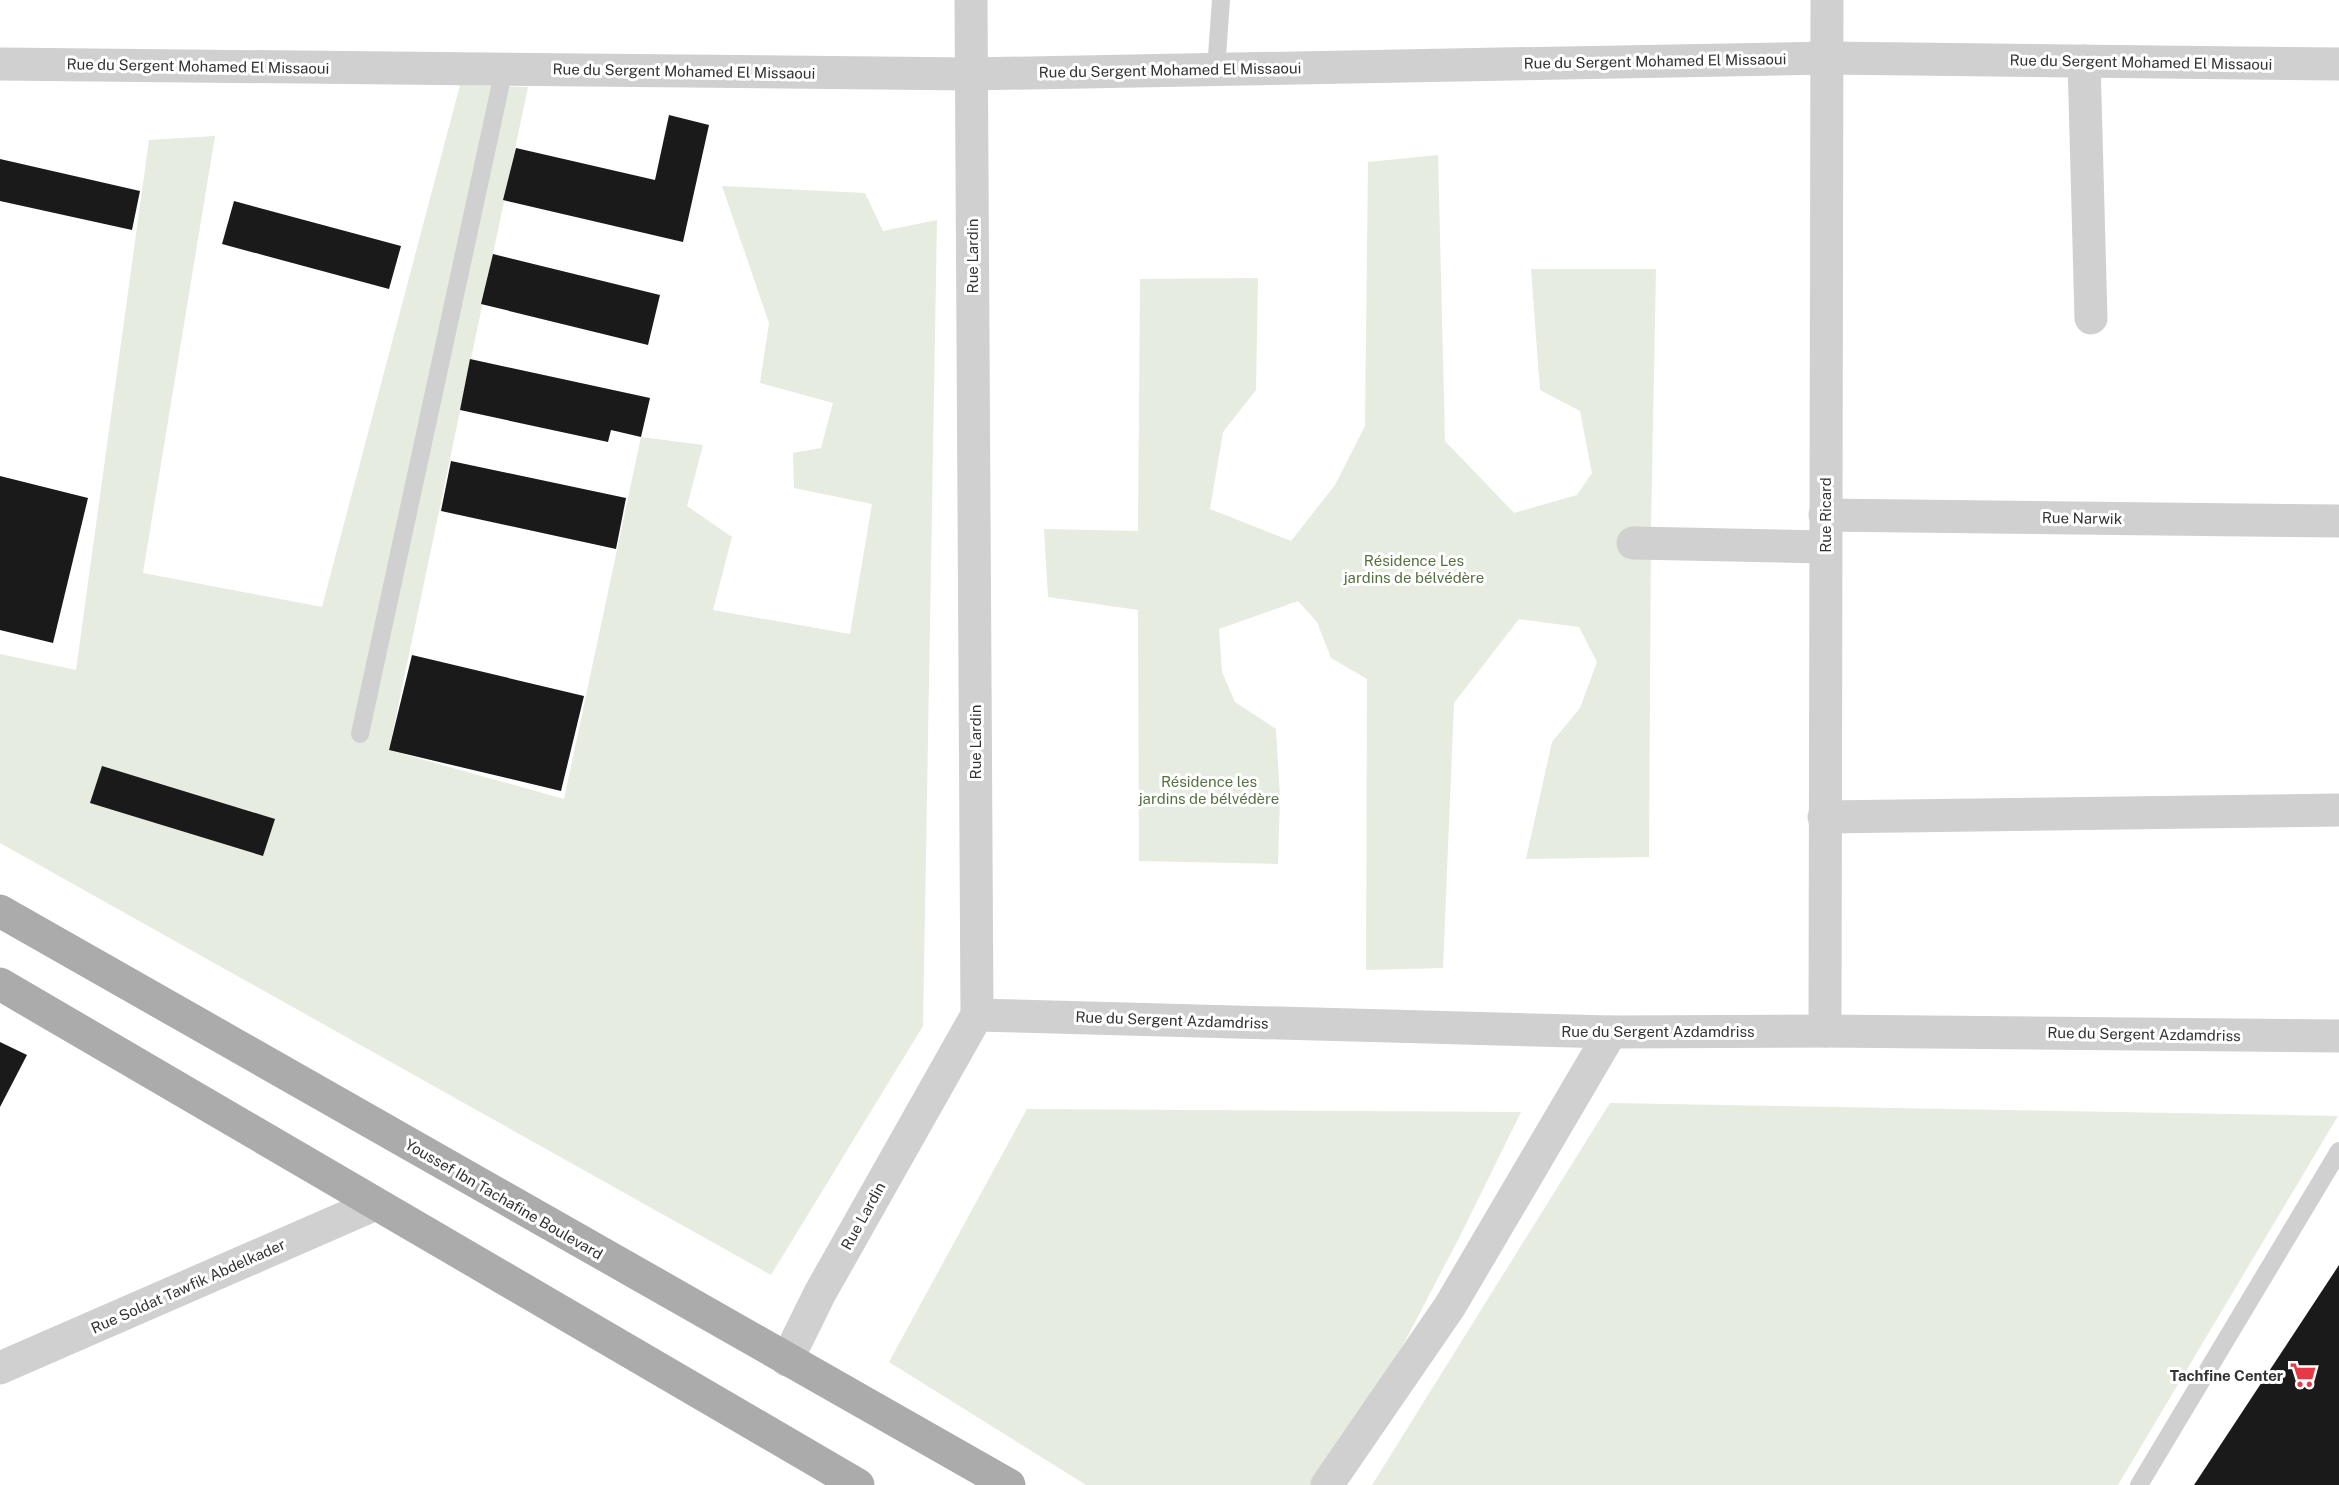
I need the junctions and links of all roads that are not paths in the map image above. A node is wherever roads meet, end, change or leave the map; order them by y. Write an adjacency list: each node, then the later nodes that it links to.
1 (971, 0): 10 (street, Rue Lardin)
2 (1221, 0): 9 (lane)
3 (1827, 0): 4 (street, Rue Ricard)
4 (1827, 58): 5 (street, Rue du Sergent Mohamed El Missaoui); 9 (street, Rue du Sergent Mohamed El Missaoui); 12 (street, Rue Ricard)
5 (2084, 61): 7 (street, Rue du Sergent Mohamed El Missaoui); 11 (street)
6 (0, 64): 8 (street, Rue du Sergent Mohamed El Missaoui)
7 (2339, 64)
8 (504, 69): 10 (street, Rue du Sergent Mohamed El Missaoui); 16 (lane)
9 (1216, 70): 10 (street, Rue du Sergent Mohamed El Missaoui)
10 (971, 74): 21 (street, Rue Lardin)
11 (2091, 318)
12 (1825, 515): 13 (street, Rue Narwik); 15 (street, Rue Ricard)
13 (2339, 521)
14 (1633, 543): 15 (street)
15 (1825, 547): 18 (street, Rue Ricard)
16 (360, 734)
17 (2339, 810): 18 (street)
18 (1824, 818): 22 (street, Rue Ricard)
19 (0, 911): 27 (main road, Youssef Ibn Tachafine Boulevard)
20 (0, 984): 26 (main road)
21 (977, 1015): 23 (street, Rue du Sergent Azdamdriss); 27 (street, Rue Lardin)
22 (1825, 1031): 23 (street, Rue du Sergent Azdamdriss); 24 (street, Rue du Sergent Azdamdriss)
23 (1611, 1032): 31 (street)
24 (2339, 1036)
25 (2339, 1151): 32 (lane)
26 (376, 1204): 28 (street, Rue Soldat Tawfik Abdelkader); 29 (main road)
27 (787, 1360): 30 (main road, Youssef Ibn Tachafine Boulevard)
28 (0, 1368)
29 (858, 1485)
30 (1009, 1485)
31 (1327, 1485)
32 (2139, 1485)

